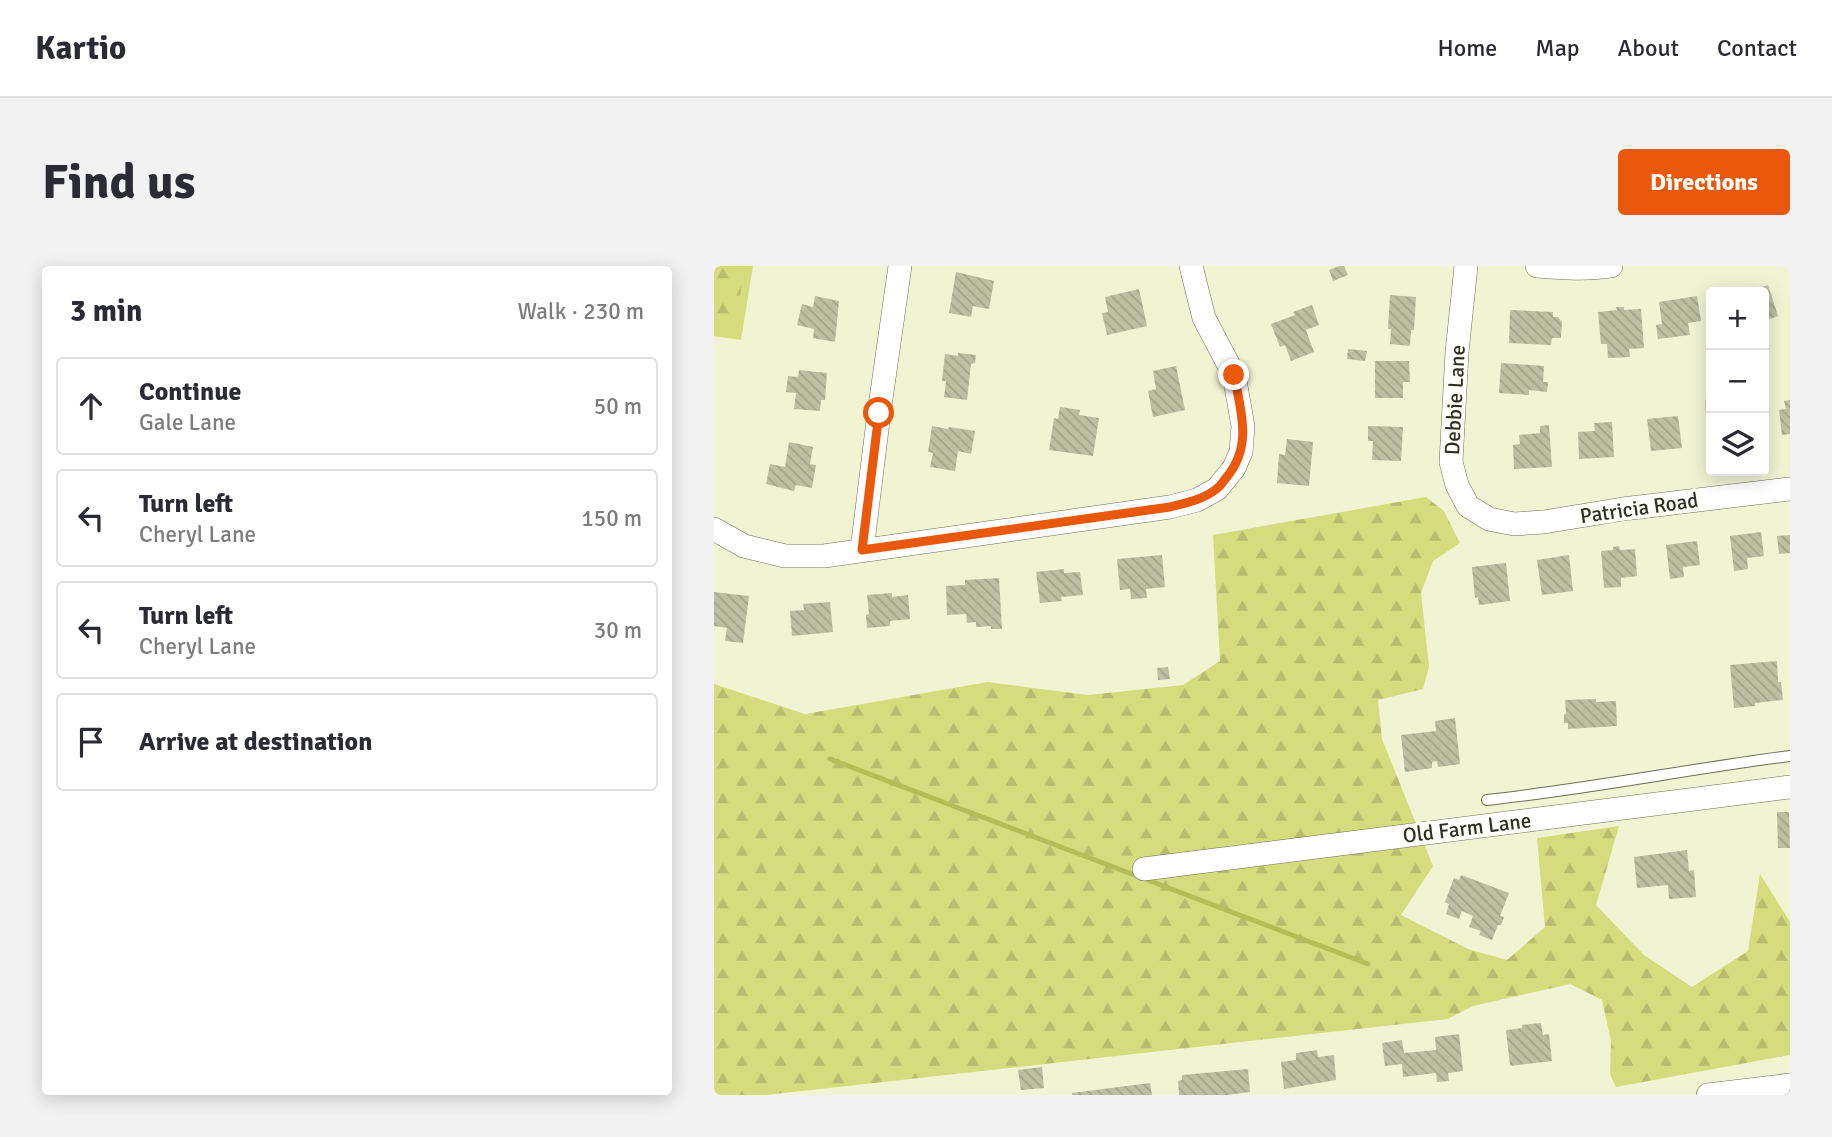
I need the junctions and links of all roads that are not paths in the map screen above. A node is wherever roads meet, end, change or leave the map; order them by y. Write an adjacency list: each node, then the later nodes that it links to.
1 (900, 266): 9 (street)
2 (1191, 266): 9 (street)
3 (1466, 266): 7 (street, Debbie Lane)
4 (1536, 266): 5 (street)
5 (1611, 266)
6 (1790, 489): 7 (street, Patricia Road)
7 (1489, 519)
8 (714, 529): 9 (street)
9 (862, 550)
10 (1790, 756): 12 (lane)
11 (1790, 788): 13 (street, Old Farm Lane)
12 (1487, 800)
13 (1144, 869)
14 (1790, 1085): 15 (street)
15 (1708, 1095)

